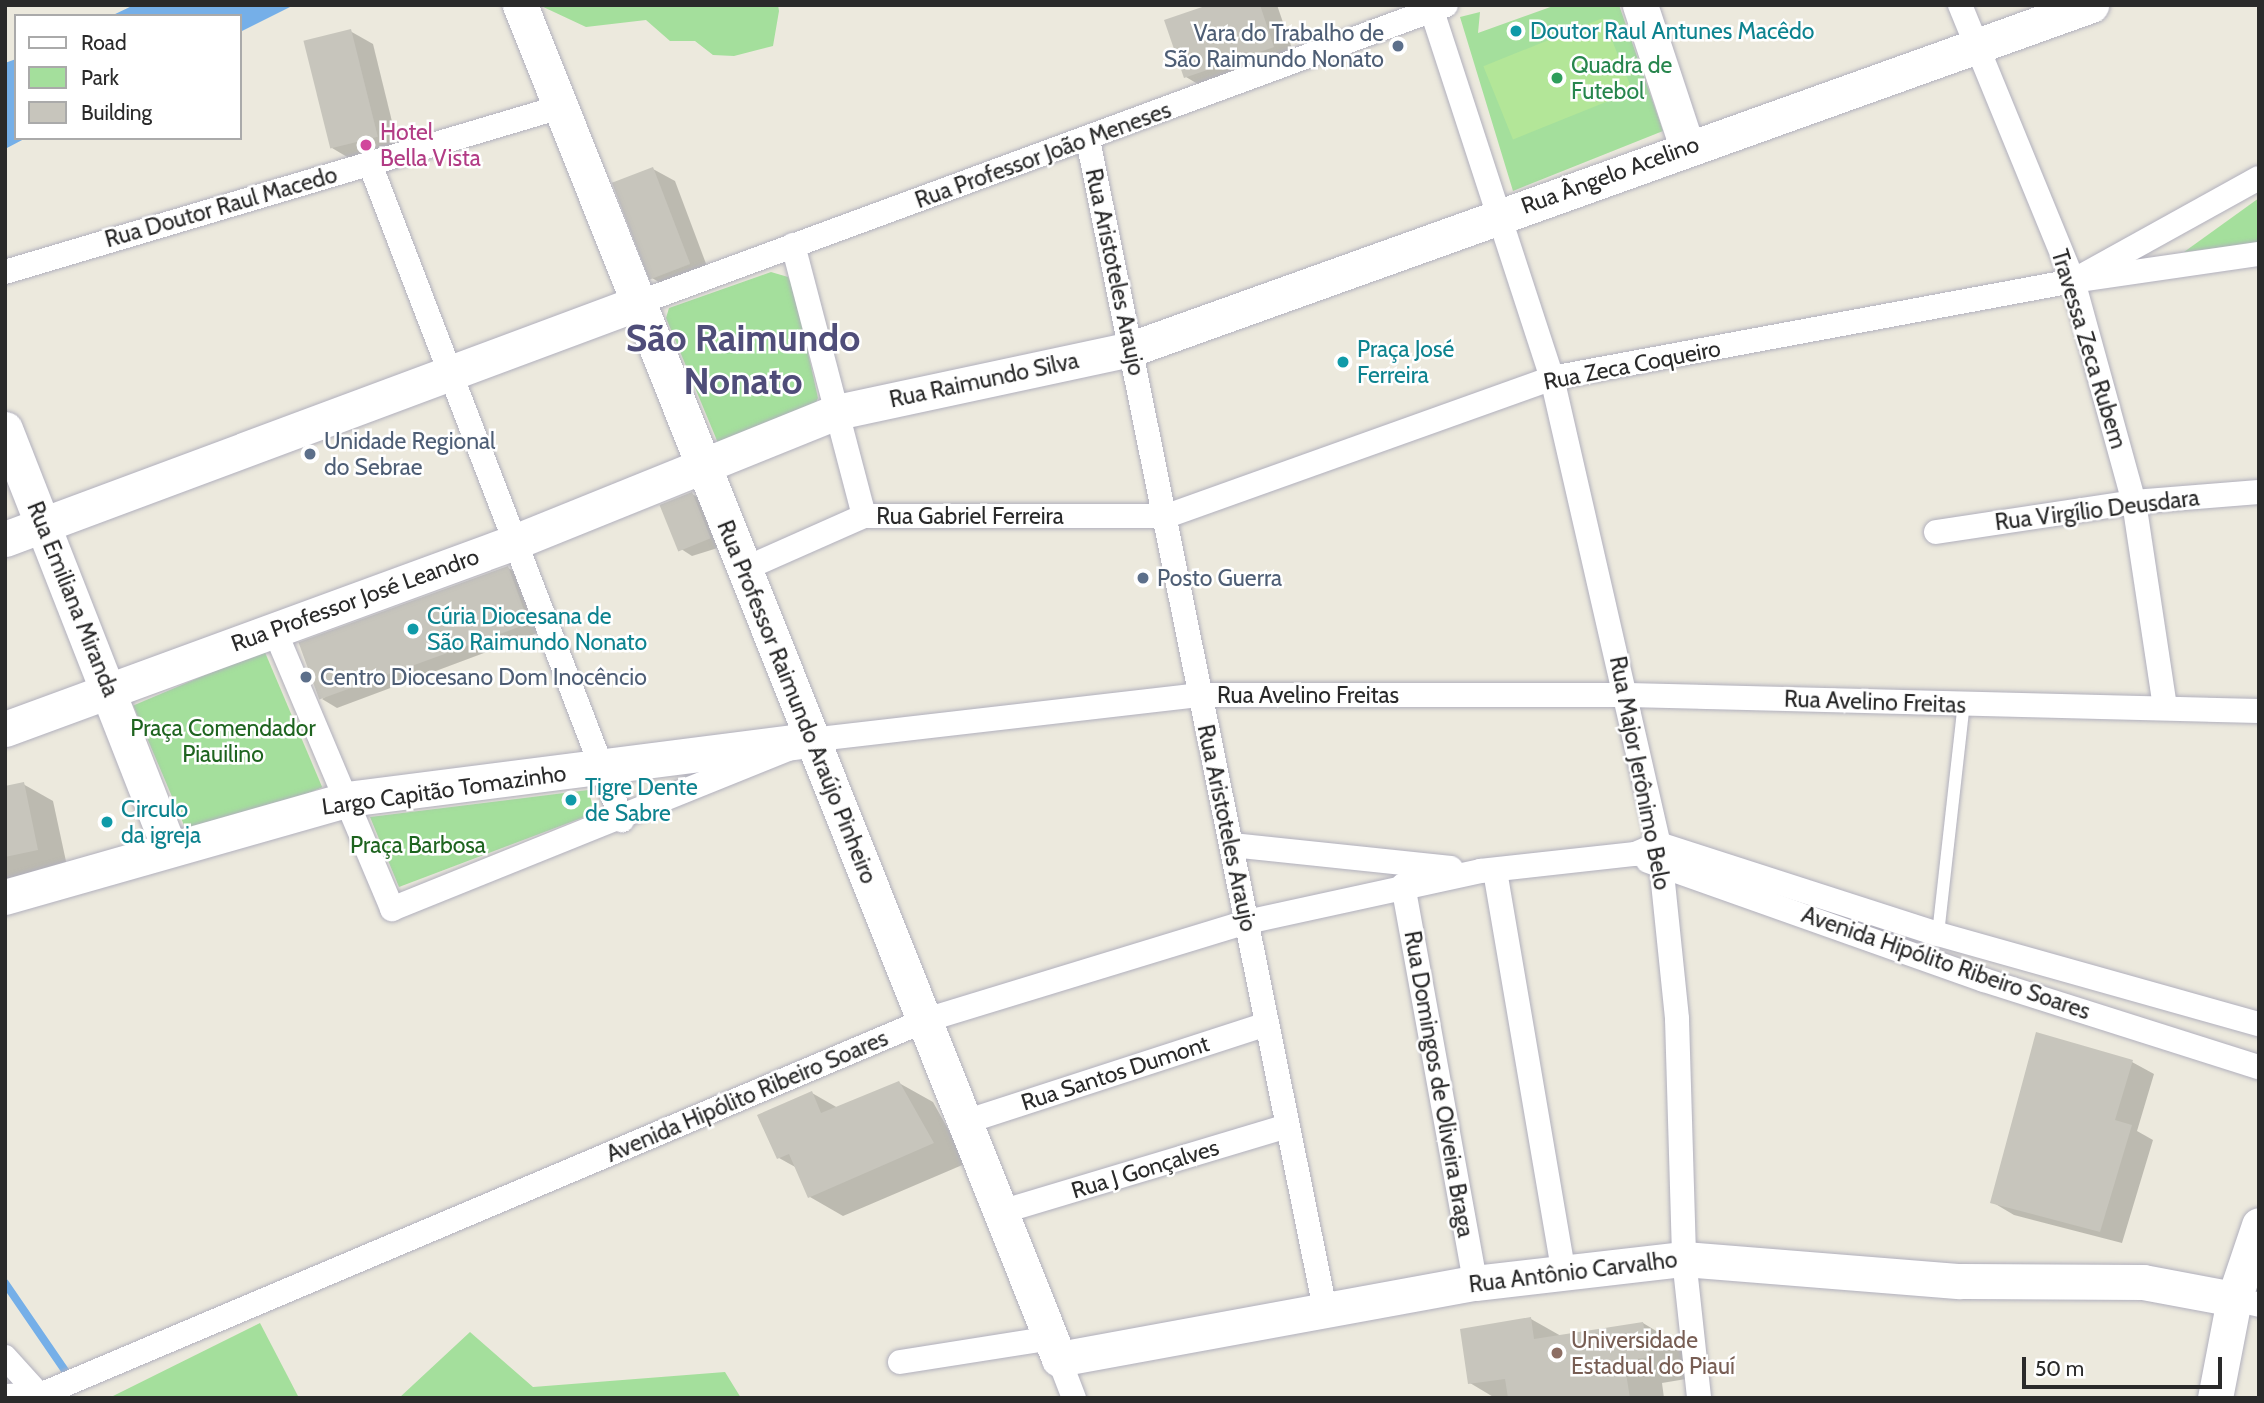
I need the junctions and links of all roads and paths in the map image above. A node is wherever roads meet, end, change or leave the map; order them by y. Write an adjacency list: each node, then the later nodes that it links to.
1 (520, 5): 7 (main road, Rua Professor Raimundo Araújo Pinheiro)
2 (1640, 5): 9 (main road)
3 (1960, 5): 6 (street, Travessa Zeca Rubem)
4 (2091, 5): 6 (main road, Rua Ângelo Acelino)
5 (1440, 8): 8 (street, Rua Professor João Meneses); 12 (street)
6 (1977, 47): 9 (main road, Rua Ângelo Acelino); 16 (street, Travessa Zeca Rubem)
7 (558, 108): 10 (street, Rua Doutor Raul Macedo); 17 (main road, Rua Professor Raimundo Araújo Pinheiro)
8 (1088, 140): 13 (street, Rua Professor João Meneses); 18 (street, Rua Aristoteles Araujo)
9 (1687, 147): 12 (main road, Rua Ângelo Acelino)
10 (370, 164): 15 (street, Rua Doutor Raul Macedo); 19 (street)
11 (2259, 178): 16 (street)
12 (1500, 214): 18 (main road, Rua Ângelo Acelino); 20 (street)
13 (793, 245): 17 (street, Rua Professor João Meneses); 21 (street)
14 (2259, 254): 16 (street, Rua Zeca Coqueiro)
15 (5, 272)
16 (2073, 281): 20 (street, Rua Zeca Coqueiro); 25 (street, Travessa Zeca Rubem)
17 (638, 303): 19 (main road); 23 (main road, Rua Professor Raimundo Araújo Pinheiro)
18 (1131, 349): 21 (main road, Rua Raimundo Silva); 27 (street, Rua Aristoteles Araujo)
19 (448, 374): 28 (main road); 31 (street)
20 (1552, 378): 27 (street, Rua Zeca Coqueiro); 36 (street, Rua Major Jerônimo Belo)
21 (837, 412): 23 (main road, Rua Raimundo Silva); 26 (street)
22 (5, 429): 28 (main road, Rua Emiliana Miranda)
23 (703, 465): 31 (main road, Rua Professor José Leandro); 32 (main road, Rua Professor Raimundo Araújo Pinheiro)
24 (2259, 492): 25 (street, Rua Virgílio Deusdara)
25 (2134, 502): 29 (street, Rua Virgílio Deusdara); 38 (street, Travessa Zeca Rubem)
26 (864, 516): 27 (street, Rua Gabriel Ferreira); 32 (street, Rua Gabriel Ferreira)
27 (1167, 516): 35 (street, Rua Aristoteles Araujo)
28 (43, 524): 30 (main road); 34 (main road, Rua Emiliana Miranda)
29 (1936, 532)
30 (5, 539)
31 (512, 543): 33 (main road, Rua Professor José Leandro); 42 (street)
32 (742, 570): 41 (main road, Rua Professor Raimundo Araújo Pinheiro)
33 (274, 629): 34 (main road, Rua Professor José Leandro); 43 (street)
34 (110, 691): 40 (main road, Rua Professor José Leandro); 46 (main road, Rua Emiliana Miranda)
35 (1199, 695): 36 (street, Rua Avelino Freitas); 41 (street, Rua Avelino Freitas); 45 (street, Rua Aristoteles Araujo)
36 (1628, 695): 37 (street, Rua Avelino Freitas); 47 (street, Rua Major Jerônimo Belo)
37 (1964, 705): 38 (street, Rua Avelino Freitas); 52 (lane)
38 (2165, 708): 39 (street, Rua Avelino Freitas)
39 (2259, 711)
40 (5, 729)
41 (810, 740): 42 (main road, Largo Capitão Tomazinho); 44 (street, Rua Avelino Freitas); 55 (main road, Rua Professor Raimundo Araújo Pinheiro)
42 (603, 769): 43 (main road, Largo Capitão Tomazinho); 44 (street)
43 (348, 799): 44 (street, Rua Avelino Freitas); 46 (main road, Largo Capitão Tomazinho)
44 (622, 820)
45 (1231, 845): 48 (street, Avenida Hipólito Ribeiro Soares); 51 (street, Rua Aristoteles Araujo)
46 (169, 848): 50 (main road, Largo Capitão Tomazinho)
47 (1660, 856): 48 (street, Avenida Hipólito Ribeiro Soares); 52 (street, Avenida Hipólito Ribeiro Soares); 54 (street, Avenida Hipólito Ribeiro Soares); 63 (street, Rua Major Jerônimo Belo)
48 (1487, 871): 49 (street, Avenida Hipólito Ribeiro Soares); 64 (street)
49 (1403, 885): 51 (street, Avenida Hipólito Ribeiro Soares); 65 (street, Rua Domingos de Oliveira Braga)
50 (5, 897)
51 (1247, 922): 55 (street, Avenida Hipólito Ribeiro Soares); 56 (street, Rua Aristoteles Araujo)
52 (1938, 934): 53 (street, Avenida Hipólito Ribeiro Soares)
53 (1996, 950): 54 (street); 57 (street, Avenida Hipólito Ribeiro Soares)
54 (1984, 980): 58 (street, Avenida Hipólito Ribeiro Soares)
55 (926, 1020): 59 (main road, Rua Professor Raimundo Araújo Pinheiro); 72 (street, Avenida Hipólito Ribeiro Soares)
56 (1266, 1024): 59 (street, Rua Santos Dumont); 60 (street, Rua Aristoteles Araujo)
57 (2259, 1024)
58 (2259, 1067)
59 (965, 1122): 61 (main road, Rua Professor Raimundo Araújo Pinheiro)
60 (1287, 1126): 61 (street, Rua J Gonçalves); 67 (street, Rua Aristoteles Araujo)
61 (1004, 1211): 68 (main road, Rua Professor Raimundo Araújo Pinheiro)
62 (2259, 1225): 66 (main road)
63 (1684, 1259): 64 (main road, Rua Antônio Carvalho); 66 (main road, Rua Antônio Carvalho); 74 (street, Rua Major Jerônimo Belo)
64 (1563, 1269): 65 (main road, Rua Antônio Carvalho)
65 (1475, 1283): 67 (main road, Rua Antônio Carvalho)
66 (2246, 1302): 75 (main road)
67 (1325, 1309): 68 (main road, Rua Antônio Carvalho)
68 (1055, 1348): 70 (street, Rua Antônio Carvalho); 73 (street, Rua Professor Raimundo Araújo Pinheiro)
69 (5, 1357): 72 (street)
70 (901, 1362)
71 (5, 1396): 72 (street)
72 (41, 1396)
73 (1074, 1398)
74 (1699, 1398)
75 (2215, 1398)

